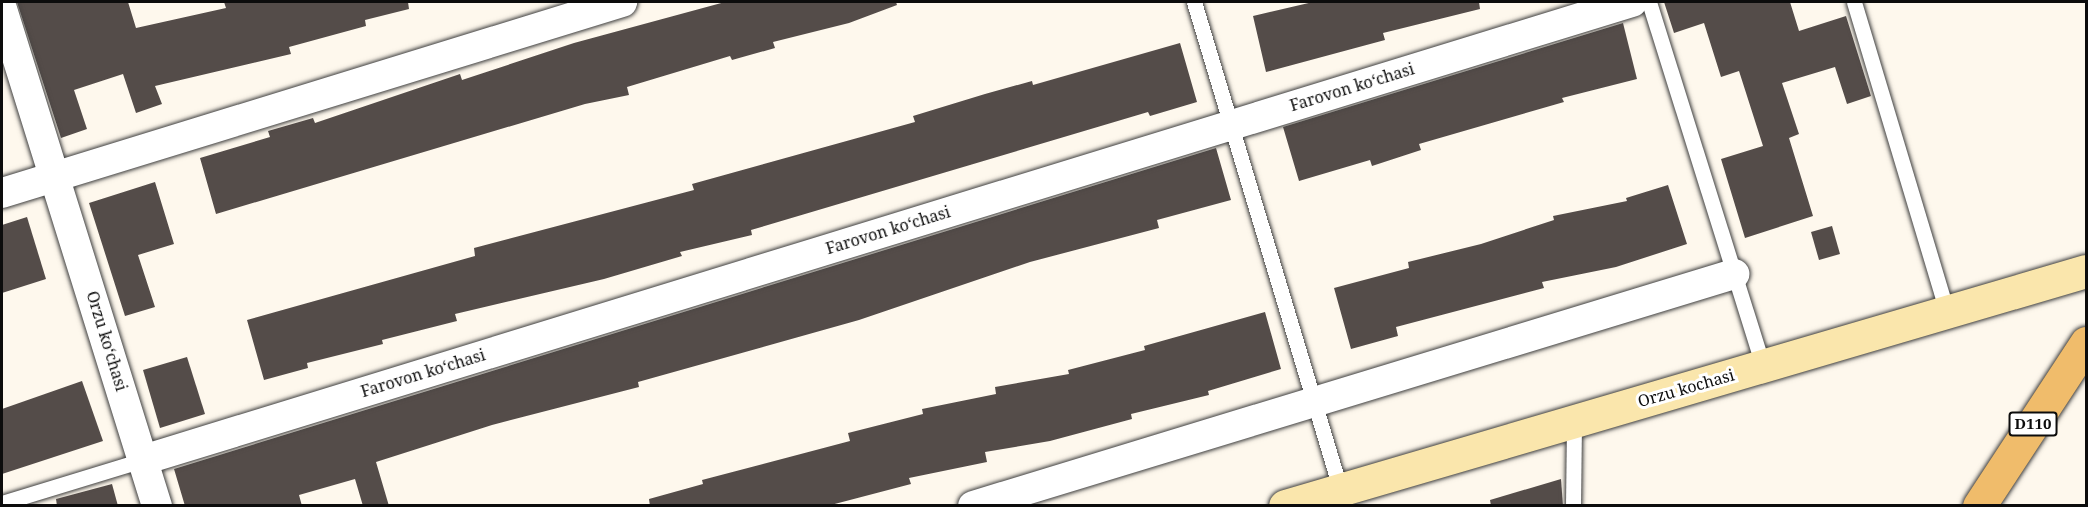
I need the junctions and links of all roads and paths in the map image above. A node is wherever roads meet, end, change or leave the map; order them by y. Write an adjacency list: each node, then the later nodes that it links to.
1 (622, 2): 8 (street)
2 (1194, 2): 7 (lane)
3 (1632, 2): 7 (street, Farovon koʻchasi)
4 (1649, 2): 11 (lane)
5 (1854, 2): 12 (lane)
6 (2, 9): 8 (street, Orzu koʻchasi)
7 (1231, 124): 15 (lane); 17 (street, Farovon koʻchasi)
8 (56, 177): 9 (street); 17 (street, Orzu koʻchasi)
9 (2, 193)
10 (2086, 271): 12 (main road, Orzu kochasi)
11 (1734, 274): 14 (lane); 15 (street)
12 (1947, 312): 14 (main road, Orzu kochasi)
13 (2086, 343): 24 (main road, D110)
14 (1763, 366): 16 (main road, Orzu kochasi)
15 (1315, 399): 18 (lane); 21 (street)
16 (1574, 420): 18 (main road, Orzu kochasi); 23 (lane)
17 (143, 460): 19 (lane); 20 (street, Orzu koʻchasi)
18 (1340, 488): 22 (main road, Orzu kochasi)
19 (2, 503)
20 (158, 506)
21 (973, 506)
22 (1285, 506)
23 (1573, 506)
24 (1979, 506)

